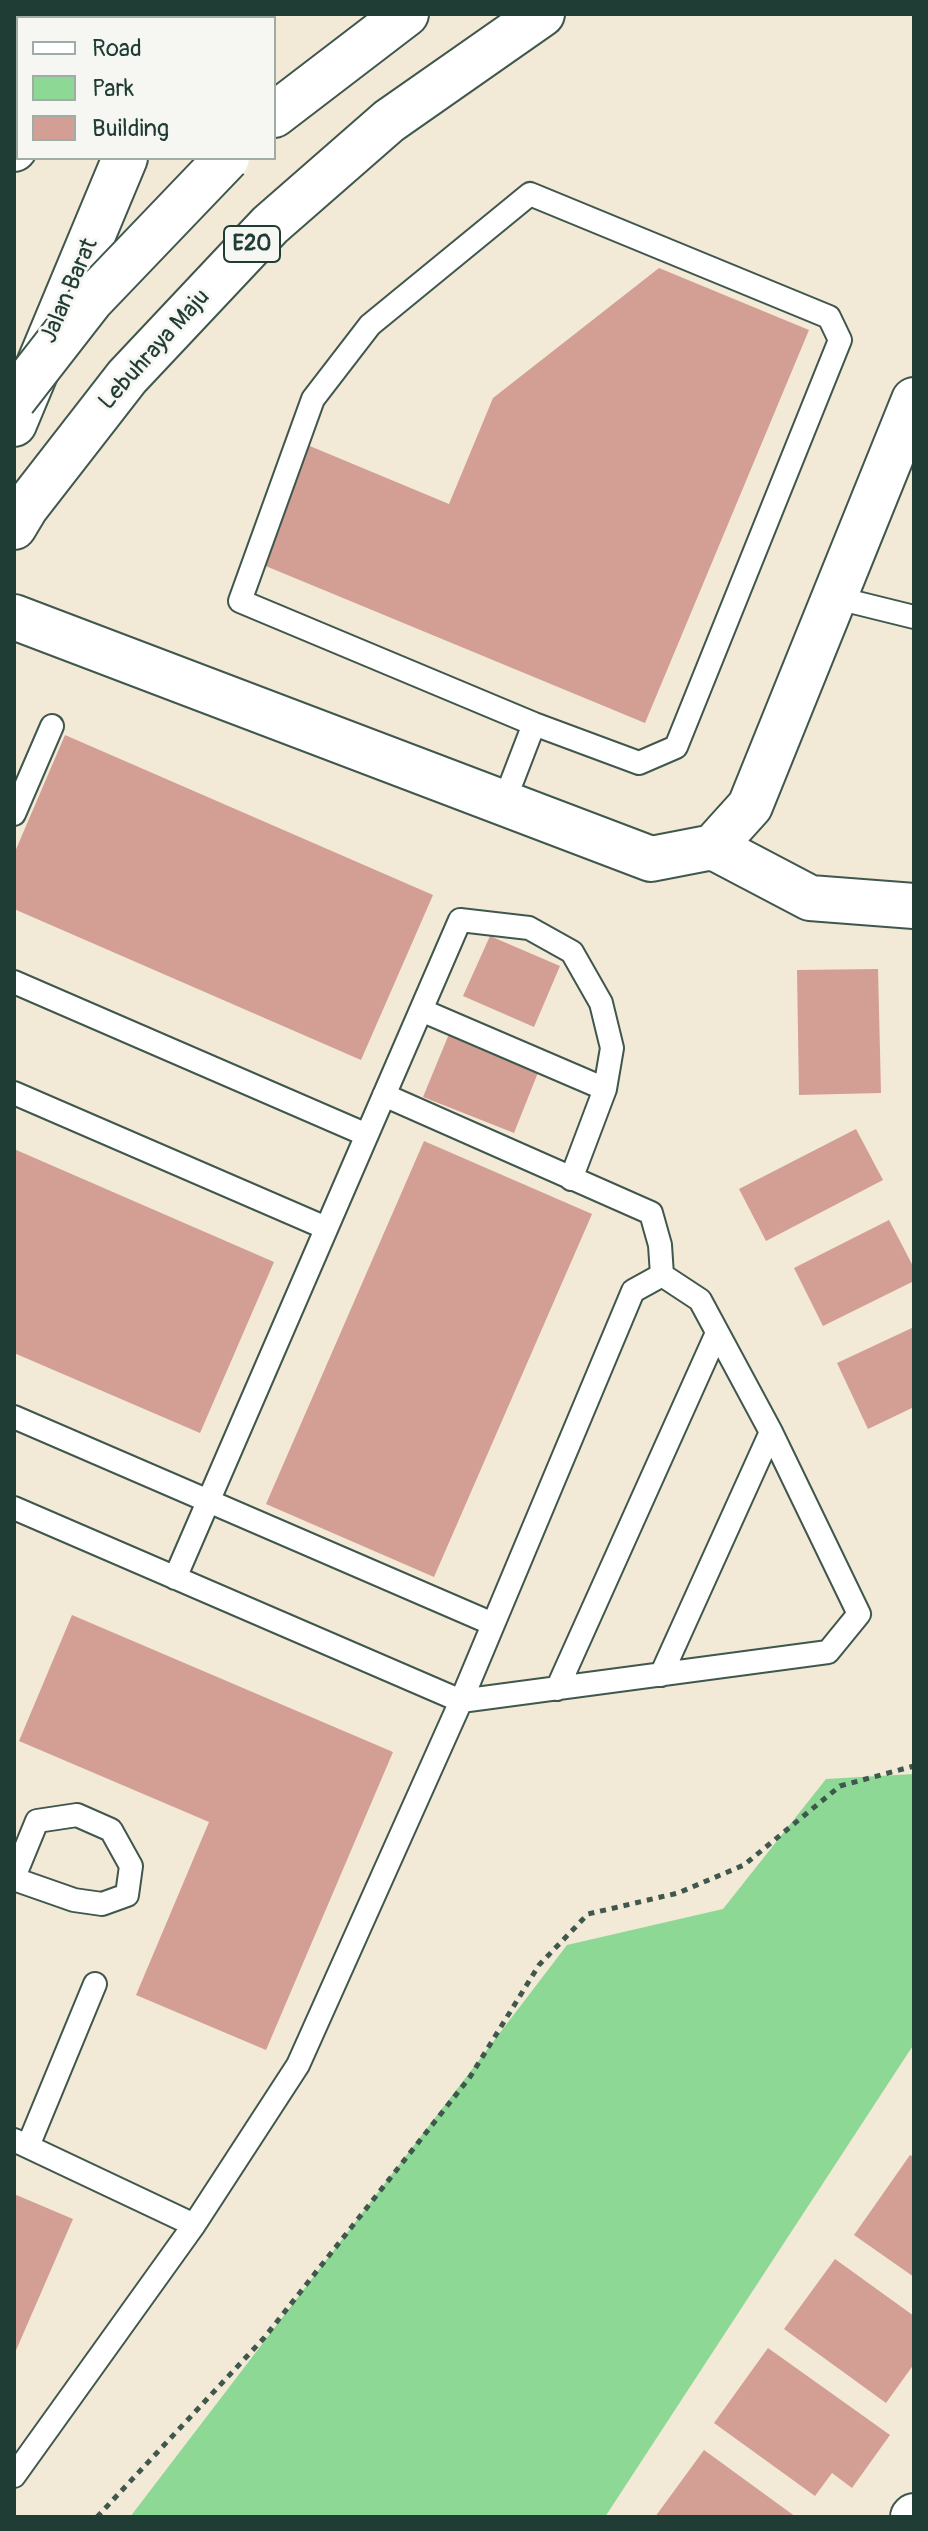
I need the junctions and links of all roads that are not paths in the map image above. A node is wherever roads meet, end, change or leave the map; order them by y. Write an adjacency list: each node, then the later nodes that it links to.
1 (406, 14): 3 (main road)
2 (542, 14): 9 (main road, Lebuhraya Maju / E20)
3 (276, 113)
4 (124, 160): 8 (main road, Jalan Barat)
5 (225, 160): 6 (main road, bridge)
6 (14, 399)
7 (914, 400): 10 (main road)
8 (14, 424)
9 (14, 527)
10 (833, 597): 12 (lane); 17 (main road)
11 (14, 617): 15 (main road)
12 (914, 617)
13 (534, 724): 13 (lane); 15 (lane)
14 (52, 726): 16 (lane)
15 (504, 802): 17 (main road)
16 (14, 814)
17 (713, 847): 18 (main road)
18 (914, 906)
19 (14, 982): 24 (lane)
20 (421, 1010): 21 (lane); 21 (lane); 23 (lane)
21 (605, 1089): 25 (lane)
22 (14, 1093): 26 (lane)
23 (384, 1095): 24 (lane); 25 (lane)
24 (367, 1135): 26 (lane)
25 (571, 1179): 27 (lane)
26 (326, 1228): 31 (lane)
27 (662, 1275): 28 (lane); 34 (lane)
28 (717, 1333): 30 (lane); 36 (lane)
29 (14, 1417): 31 (lane)
30 (771, 1432): 35 (lane); 35 (lane)
31 (208, 1501): 33 (lane); 34 (lane)
32 (14, 1508): 33 (lane)
33 (175, 1578): 37 (lane)
34 (493, 1624): 37 (lane)
35 (661, 1675): 36 (lane)
36 (557, 1689): 37 (lane)
37 (461, 1701): 41 (lane)
38 (14, 1878): 38 (lane)
39 (95, 1984): 40 (lane)
40 (21, 2143): 41 (lane)
41 (194, 2225): 42 (lane)
42 (14, 2476)

